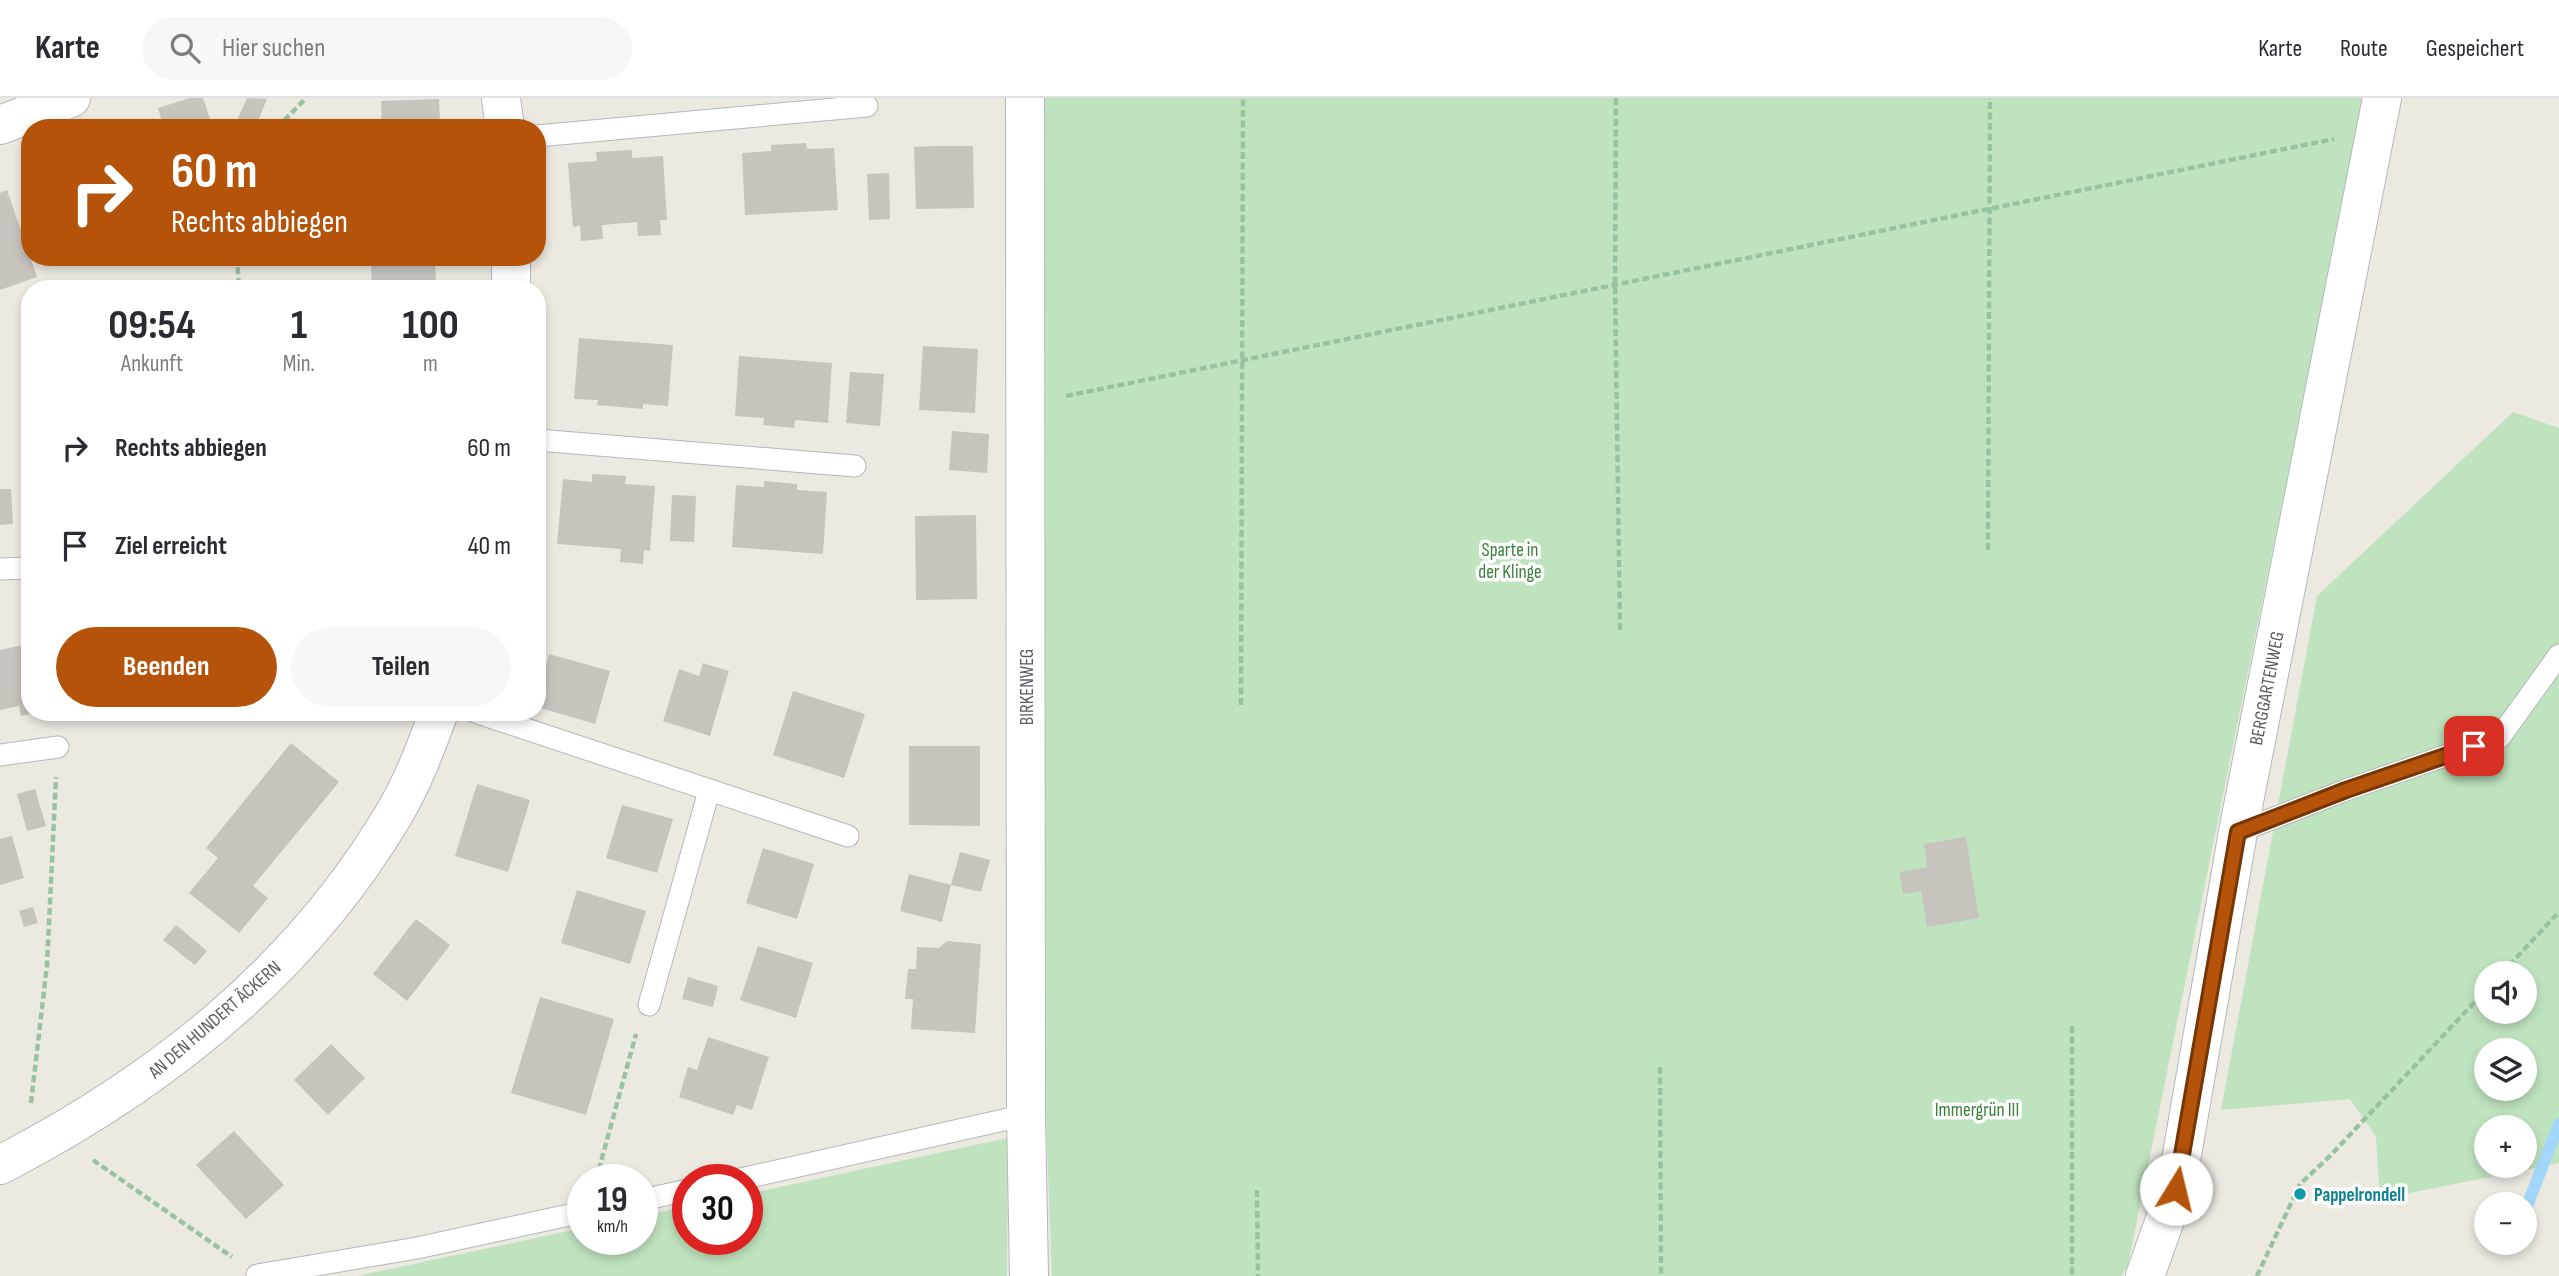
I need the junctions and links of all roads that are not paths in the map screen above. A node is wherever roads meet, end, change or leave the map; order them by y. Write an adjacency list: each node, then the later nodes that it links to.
1 (71, 98): 7 (street)
2 (501, 98): 6 (street)
3 (1025, 98): 22 (street, BIRKENWEG)
4 (867, 106): 8 (lane)
5 (2379, 114): 19 (street, BERGGARTENWEG)
6 (504, 119)
7 (0, 125)
8 (546, 134)
9 (546, 441): 10 (lane)
10 (855, 466)
11 (21, 568): 12 (lane)
12 (0, 569)
13 (2559, 655): 19 (lane)
14 (436, 721): 23 (street, AN DEN HUNDERT ÄCKERN)
15 (502, 721): 18 (lane)
16 (58, 747): 17 (lane)
17 (0, 755)
18 (709, 791): 20 (lane); 21 (lane)
19 (2238, 832): 28 (street, BERGGARTENWEG)
20 (848, 836)
21 (649, 1005)
22 (1026, 1115): 24 (lane); 27 (street, BIRKENWEG)
23 (12, 1158)
24 (763, 1174)
25 (567, 1215): 26 (lane)
26 (257, 1275)
27 (1030, 1276)
28 (2145, 1276)

